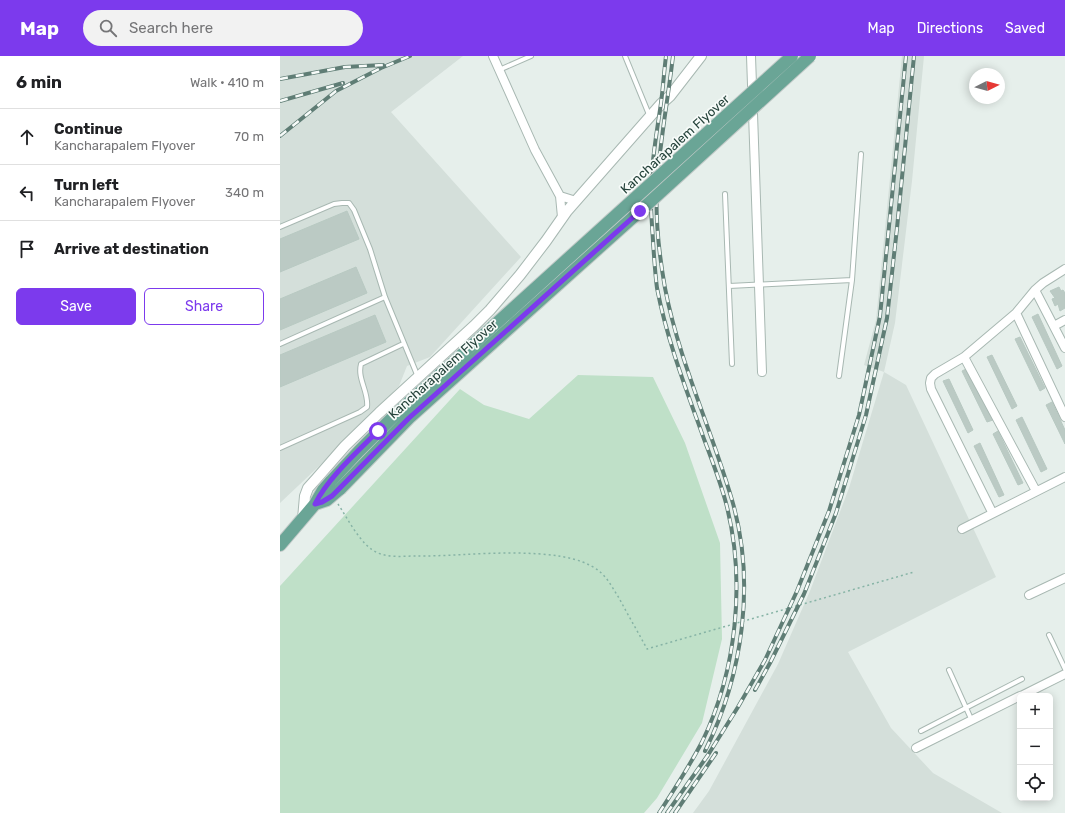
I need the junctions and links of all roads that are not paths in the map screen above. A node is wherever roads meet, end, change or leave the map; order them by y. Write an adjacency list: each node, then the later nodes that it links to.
1 (493, 56): 8 (street)
2 (531, 56): 8 (lane)
3 (625, 56): 9 (lane)
4 (701, 56): 9 (street)
5 (751, 56): 18 (street)
6 (792, 56): 36 (main road, Kancharapalem Flyover, bridge)
7 (810, 56): 36 (main road, Kancharapalem Flyover, bridge)
8 (499, 71): 12 (street)
9 (650, 117): 13 (street)
10 (861, 154): 17 (lane)
11 (725, 194): 19 (lane)
12 (560, 196): 13 (street); 14 (street)
13 (576, 201): 14 (street)
14 (562, 216): 32 (street)
15 (280, 227): 21 (lane)
16 (1064, 271): 20 (street)
17 (852, 280): 18 (lane); 31 (lane)
18 (759, 285): 19 (lane); 30 (street)
19 (729, 286): 29 (lane)
20 (1035, 290): 22 (street); 24 (street)
21 (385, 297): 25 (lane); 26 (lane)
22 (1016, 313): 28 (street); 33 (street)
23 (1065, 320): 24 (street)
24 (1054, 326): 27 (street)
25 (280, 344)
26 (403, 344): 32 (lane); 34 (lane)
27 (1065, 348)
28 (964, 357): 37 (street); 38 (street)
29 (732, 364)
30 (762, 372)
31 (839, 376)
32 (418, 378): 39 (street)
33 (1065, 418)
34 (280, 448)
35 (1065, 477): 37 (street)
36 (334, 489): 39 (main road, Kancharapalem Flyover)
37 (1036, 491): 38 (street)
38 (992, 512): 40 (street)
39 (303, 519): 41 (main road, Kancharapalem Flyover)
40 (962, 529)
41 (283, 541): 42 (main road, Kancharapalem Flyover)
42 (280, 555)
43 (1065, 578): 44 (street)
44 (1029, 595)
45 (1049, 635): 46 (lane)
46 (1065, 669)
47 (949, 670): 52 (lane)
48 (1065, 674): 50 (street)
49 (1022, 679): 52 (lane)
50 (1026, 693)
51 (1017, 698): 53 (street)
52 (966, 707): 53 (lane); 54 (lane)
53 (972, 720): 55 (street)
54 (921, 731)
55 (916, 748)

